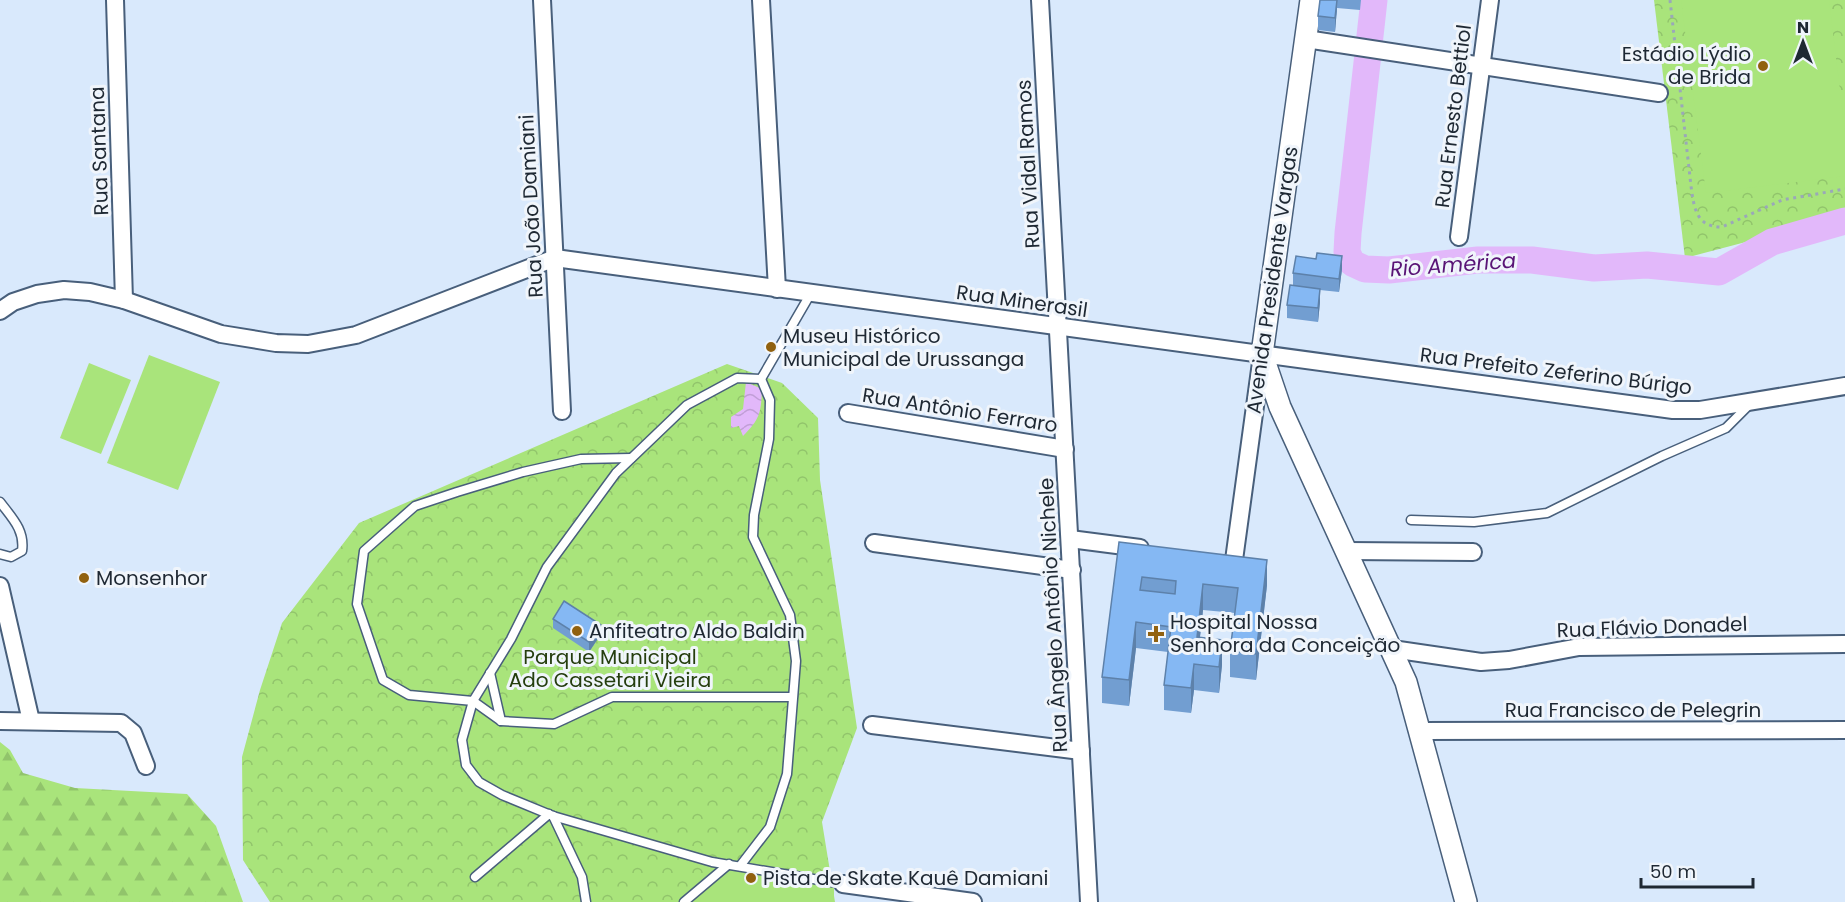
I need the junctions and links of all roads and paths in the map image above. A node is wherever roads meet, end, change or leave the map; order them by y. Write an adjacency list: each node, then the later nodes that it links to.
1 (115, 0): 16 (street, Rua Santana)
2 (542, 0): 13 (street, Rua João Damiani)
3 (761, 0): 14 (street)
4 (1040, 0): 18 (street, Rua Vidal Ramos)
5 (1311, 0): 8 (street, Avenida Presidente Vargas)
6 (1490, 0): 9 (street, Rua Ernesto Bettiol)
7 (1670, 0): 11 (path)
8 (1306, 39): 9 (street); 19 (street, Avenida Presidente Vargas)
9 (1481, 66): 10 (street); 12 (street, Rua Ernesto Bettiol)
10 (1659, 93)
11 (1845, 189)
12 (1459, 237)
13 (555, 258): 14 (street, Rua Minerasil); 16 (street); 23 (street, Rua João Damiani)
14 (777, 289): 15 (street, Rua Minerasil)
15 (811, 294): 18 (street, Rua Minerasil); 20 (lane)
16 (124, 300): 17 (street)
17 (0, 311)
18 (1058, 327): 19 (street, Rua Minerasil); 25 (street, Rua Ângelo Antônio Nichele)
19 (1262, 354): 22 (street, Rua Prefeito Zeferino Búrigo); 32 (street); 35 (street, Avenida Presidente Vargas)
20 (761, 379): 26 (lane); 41 (lane)
21 (1845, 386): 22 (street, Rua Prefeito Zeferino Búrigo)
22 (1752, 402): 28 (lane)
23 (562, 411)
24 (848, 413): 25 (street, Rua Antônio Ferraro)
25 (1065, 449): 29 (street, Rua Ângelo Antônio Nichele)
26 (631, 458): 40 (lane); 42 (lane)
27 (0, 502): 34 (lane)
28 (1410, 520)
29 (1070, 538): 31 (street); 36 (street, Rua Ângelo Antônio Nichele)
30 (874, 543): 36 (street)
31 (1152, 549)
32 (1347, 550): 33 (street); 39 (street)
33 (1473, 552)
34 (0, 554)
35 (1253, 562)
36 (1072, 570): 49 (street, Rua Ângelo Antônio Nichele)
37 (0, 586): 44 (street)
38 (1844, 644): 39 (street, Rua Flávio Donadel)
39 (1392, 649): 48 (street)
40 (490, 673): 42 (lane); 45 (lane)
41 (792, 697): 45 (lane); 53 (lane)
42 (473, 701): 45 (lane); 51 (lane)
43 (0, 721): 44 (street)
44 (31, 721): 50 (street)
45 (501, 721)
46 (872, 725): 49 (street)
47 (1845, 730): 48 (street, Rua Francisco de Pelegrin)
48 (1421, 731): 60 (street)
49 (1081, 751): 59 (street, Rua Ângelo Antônio Nichele)
50 (146, 766)
51 (551, 815): 52 (lane); 54 (lane); 56 (lane)
52 (729, 864): 53 (lane); 57 (lane)
53 (741, 866): 55 (lane)
54 (475, 877)
55 (843, 884): 58 (street)
56 (586, 902)
57 (684, 902)
58 (973, 902)
59 (1089, 902)
60 (1466, 902)

